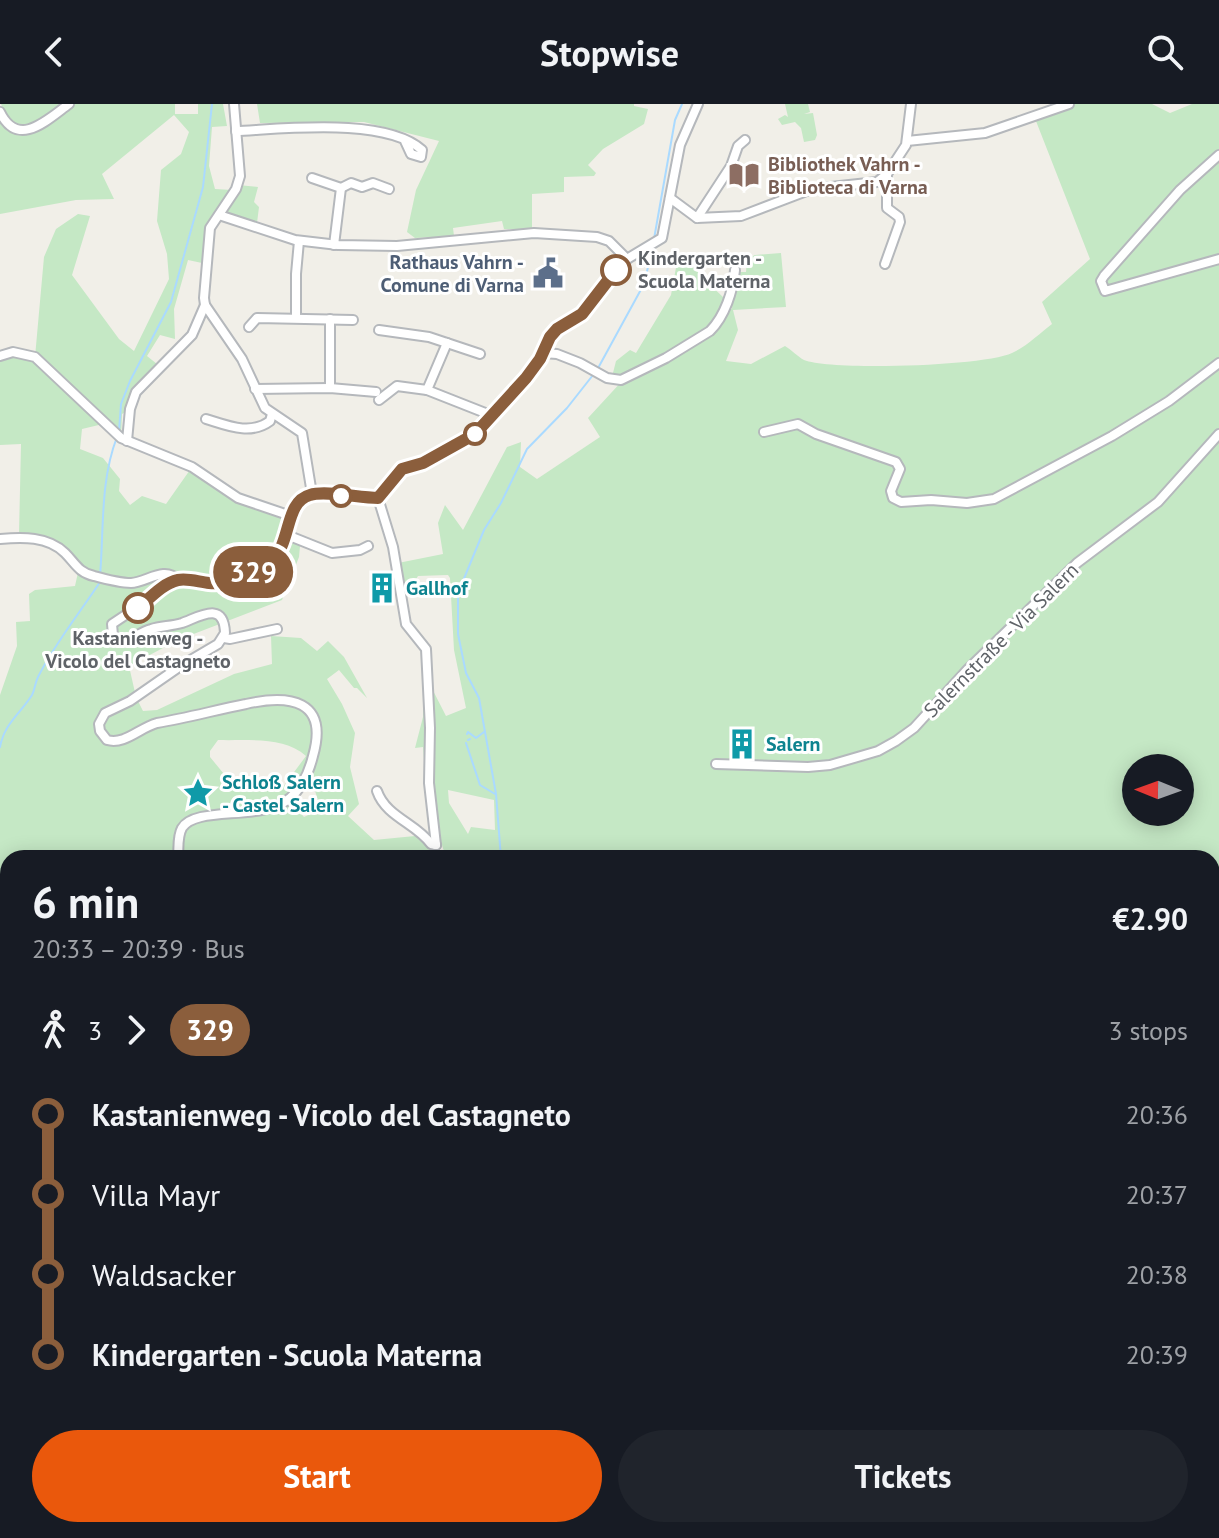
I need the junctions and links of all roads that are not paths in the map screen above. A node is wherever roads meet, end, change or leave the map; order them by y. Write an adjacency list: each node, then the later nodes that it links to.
1 (69, 104): 7 (street)
2 (234, 104): 8 (street)
3 (698, 104): 19 (street)
4 (921, 104): 6 (street)
5 (1069, 104): 11 (street)
6 (911, 106): 11 (street)
7 (0, 112)
8 (236, 131): 10 (street); 20 (street)
9 (745, 140): 21 (street)
10 (405, 141)
11 (907, 141): 13 (street)
12 (1219, 155): 25 (street)
13 (887, 174): 15 (street); 16 (street)
14 (312, 178): 17 (street)
15 (877, 182): 16 (street); 21 (street)
16 (887, 187): 26 (street)
17 (341, 188): 18 (street); 23 (street)
18 (389, 189)
19 (670, 198): 21 (street); 24 (street)
20 (219, 215): 22 (street); 28 (street)
21 (697, 218)
22 (299, 241): 23 (street); 29 (street)
23 (334, 245): 24 (street)
24 (627, 259): 35 (street)
25 (1219, 259)
26 (885, 264)
27 (735, 270): 35 (street)
28 (205, 305): 40 (street); 47 (street)
29 (296, 318): 30 (street); 32 (street)
30 (330, 319): 31 (street); 39 (street)
31 (353, 320)
32 (249, 327)
33 (379, 330): 34 (street)
34 (447, 343): 36 (street); 41 (street)
35 (543, 353): 43 (street)
36 (480, 354)
37 (0, 356): 47 (street)
38 (1219, 363): 45 (street)
39 (330, 388): 40 (street); 41 (street)
40 (255, 389): 42 (street)
41 (427, 390): 43 (street)
42 (272, 414): 44 (street); 48 (street)
43 (493, 416): 49 (street)
44 (206, 419)
45 (764, 432)
46 (1219, 434): 57 (street, Salernstraße - Via Salern)
47 (121, 438): 50 (street)
48 (312, 494): 49 (street); 50 (street)
49 (378, 498): 58 (street)
50 (291, 516): 51 (street)
51 (287, 535): 53 (street); 54 (street)
52 (0, 539): 54 (street)
53 (368, 546)
54 (178, 580): 56 (street)
55 (277, 629): 56 (street)
56 (224, 638): 59 (street)
57 (716, 764)
58 (377, 791)
59 (179, 850)

